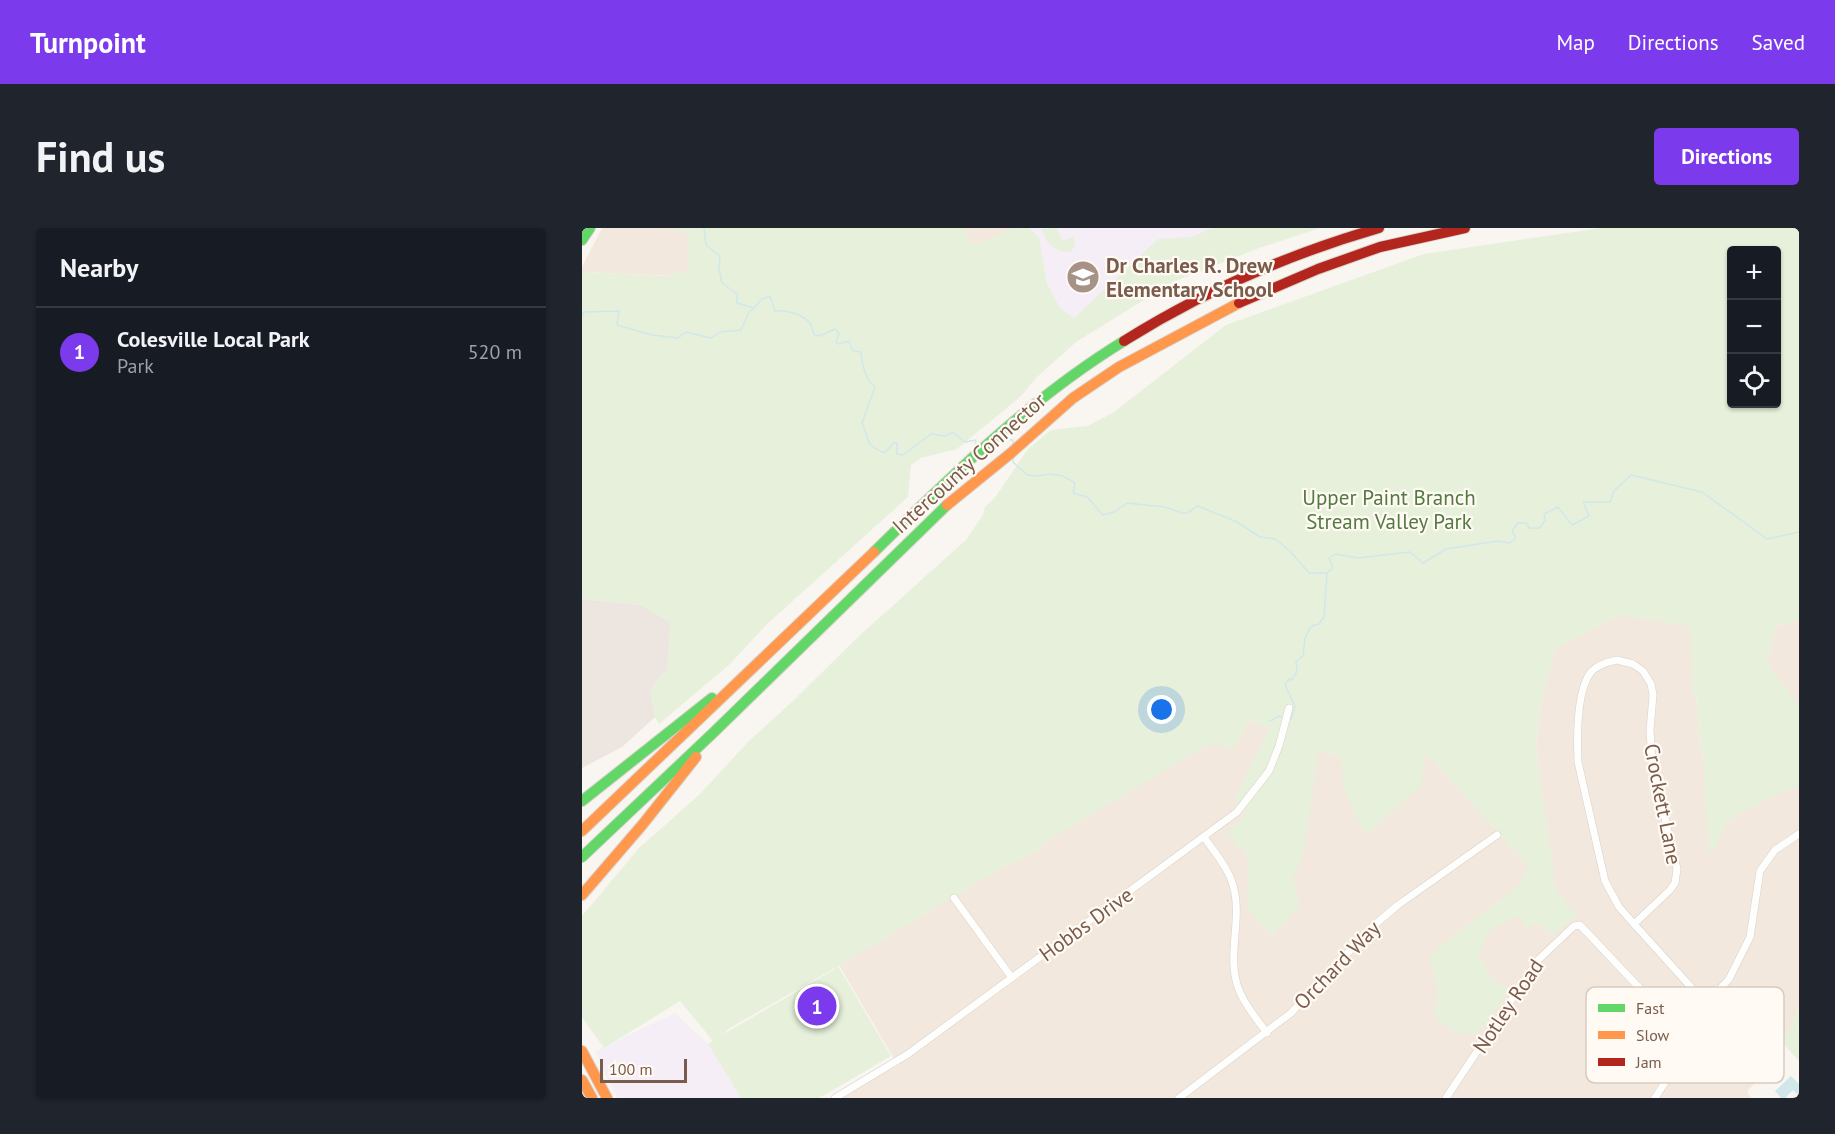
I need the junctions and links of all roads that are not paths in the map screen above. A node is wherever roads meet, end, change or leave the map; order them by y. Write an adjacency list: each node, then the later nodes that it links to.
1 (590, 228): 4 (main road)
2 (1379, 228): 5 (main road, Intercounty Connector)
3 (1465, 228): 7 (main road, Intercounty Connector)
4 (582, 240)
5 (747, 673): 8 (main road); 9 (main road, Intercounty Connector)
6 (1289, 708): 12 (street, Hobbs Drive)
7 (712, 733): 13 (main road, Intercounty Connector); 14 (main road)
8 (582, 801)
9 (582, 831)
10 (1799, 834): 20 (street)
11 (1497, 835): 21 (street, Orchard Way)
12 (1204, 837): 17 (street, Hobbs Drive); 21 (street)
13 (582, 857)
14 (582, 895)
15 (954, 898): 17 (street)
16 (1634, 924): 16 (street, Crockett Lane); 19 (street, Crockett Lane)
17 (1012, 978): 27 (street, Hobbs Drive)
18 (1639, 987): 29 (street, Notley Road)
19 (1692, 987)
20 (1722, 987)
21 (1267, 1032): 28 (street, Orchard Way)
22 (582, 1051): 26 (main road)
23 (582, 1080): 25 (main road)
24 (1664, 1083): 30 (street, Notley Road)
25 (592, 1098)
26 (608, 1098)
27 (835, 1098)
28 (1179, 1098)
29 (1446, 1098)
30 (1654, 1098)

